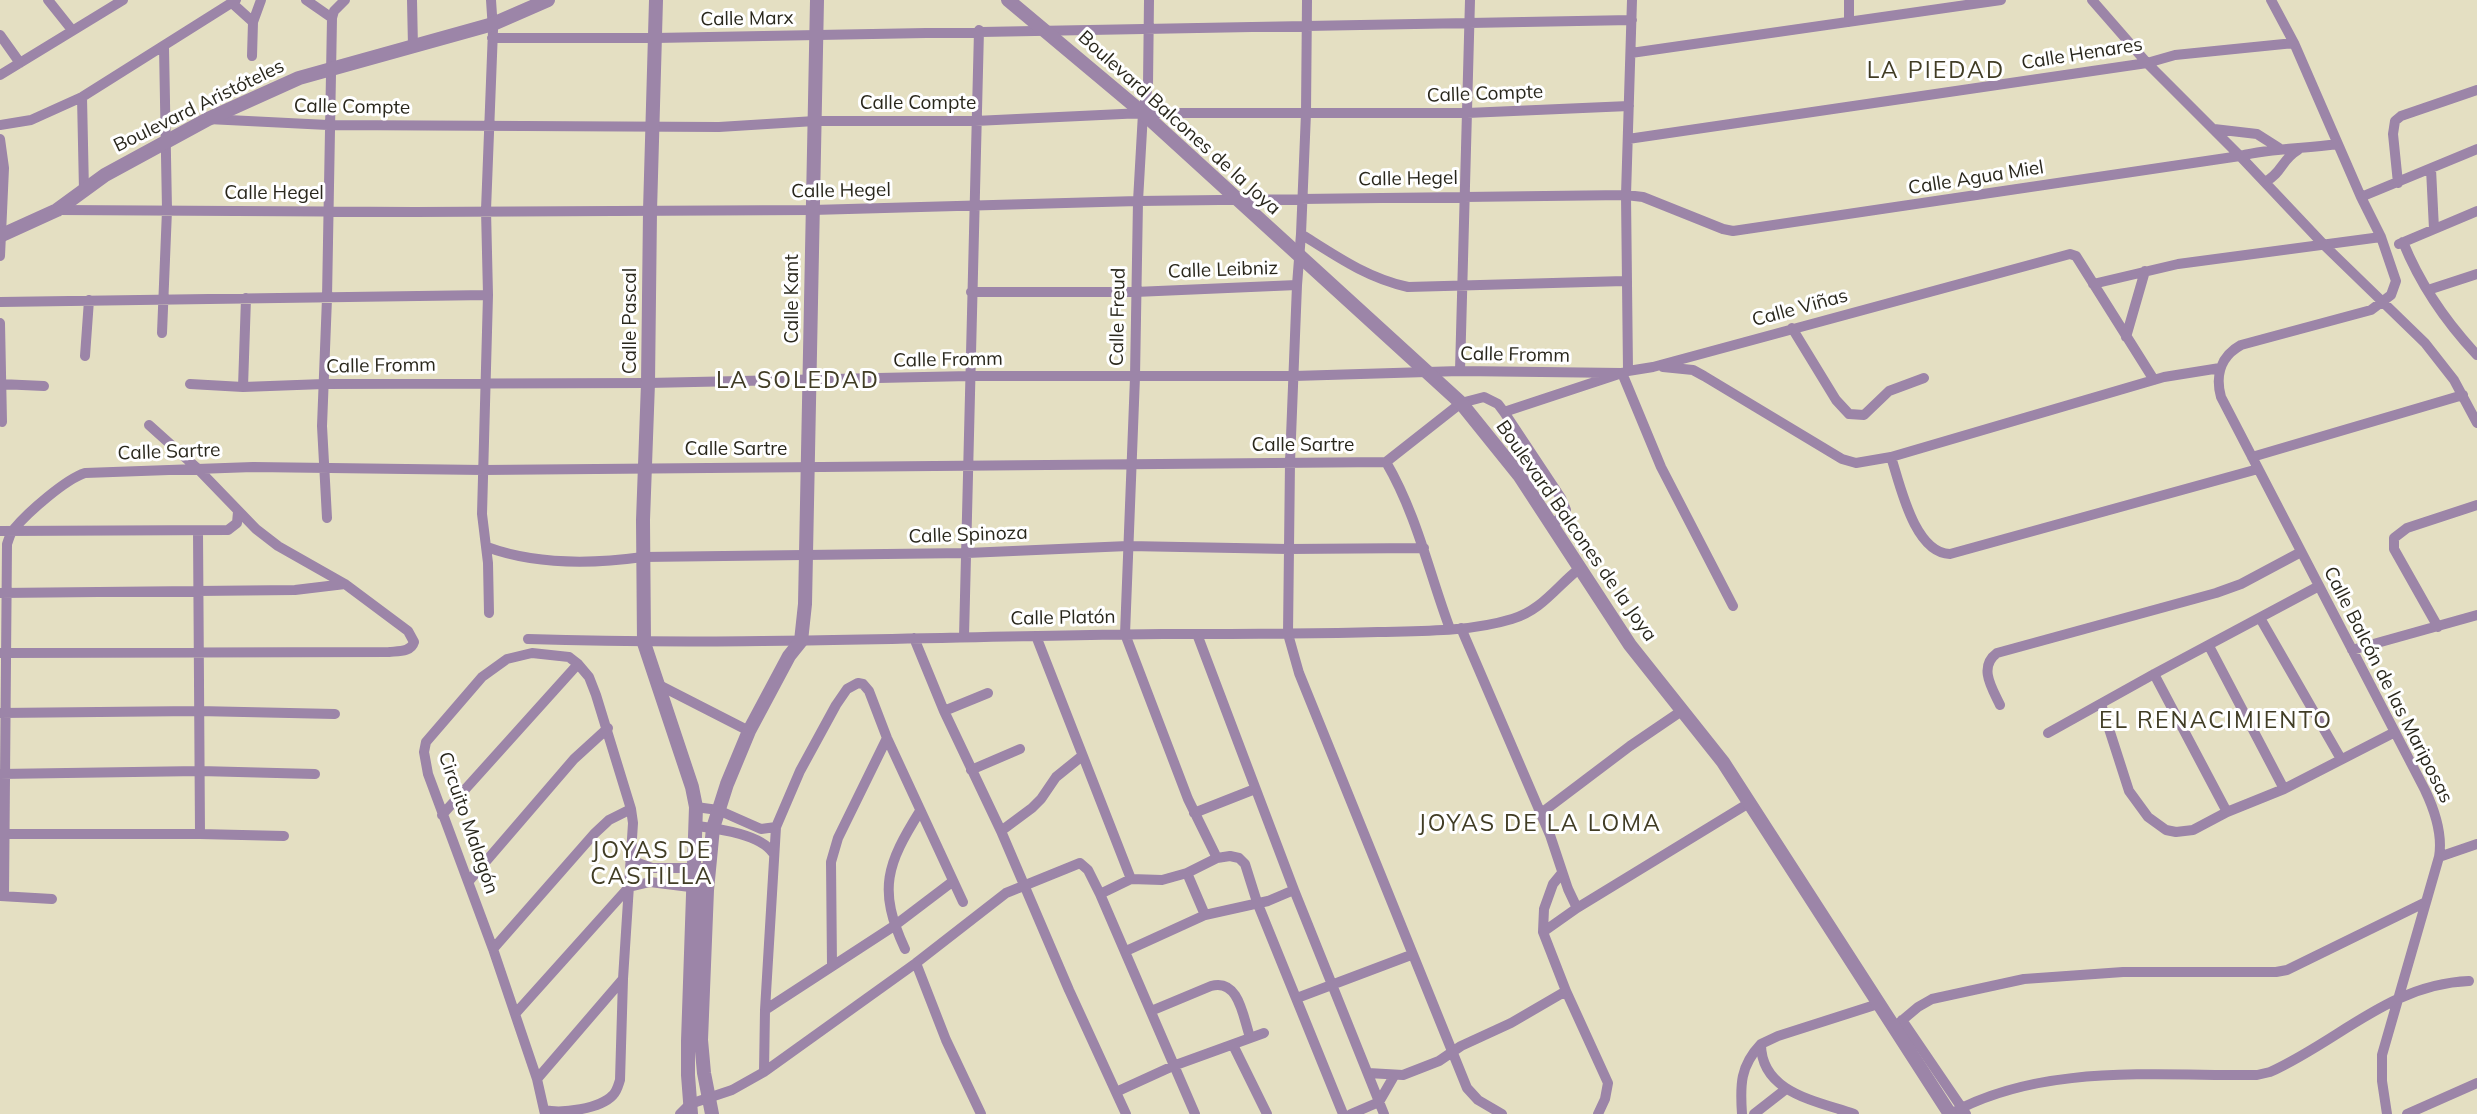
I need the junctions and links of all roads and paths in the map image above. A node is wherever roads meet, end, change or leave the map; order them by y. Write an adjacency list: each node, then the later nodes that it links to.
1 (48, 0): 28 (street)
2 (261, 0): 23 (street)
3 (306, 0): 21 (street)
4 (345, 0): 21 (street)
5 (412, 0): 37 (street)
6 (491, 0): 31 (street)
7 (547, 0): 31 (street, Boulevard Aristóteles)
8 (656, 0): 34 (street, Calle Pascal)
9 (817, 0): 33 (street, Calle Kant)
10 (1008, 0): 30 (street, Boulevard Balcones de la Joya)
11 (1149, 0): 27 (street, Calle Freud)
12 (1307, 0): 26 (street, Calle Leibniz)
13 (1470, 0): 25 (street)
14 (1632, 0): 22 (street)
15 (1849, 0): 24 (street)
16 (2001, 0): 24 (street)
17 (2092, 0): 41 (street)
18 (2272, 0): 35 (street)
19 (120, 1): 28 (street)
20 (234, 1): 23 (street); 36 (street)
21 (332, 18): 42 (street)
22 (1632, 20): 25 (street, Calle Marx); 38 (street)
23 (253, 22): 39 (street)
24 (1849, 22): 38 (street)
25 (1469, 23): 26 (street, Calle Marx); 49 (street)
26 (1306, 26): 27 (street, Calle Marx); 48 (street, Calle Leibniz)
27 (1150, 28): 30 (street, Calle Marx); 47 (street, Calle Freud)
28 (72, 30): 40 (street)
29 (979, 30): 30 (street, Calle Marx); 33 (street, Calle Marx); 52 (street)
30 (1045, 30): 47 (street, Boulevard Balcones de la Joya)
31 (493, 31): 34 (street, Calle Marx); 37 (street, Boulevard Aristóteles); 53 (street)
32 (0, 35): 40 (street)
33 (816, 35): 34 (street, Calle Marx); 51 (street, Calle Kant)
34 (655, 38): 56 (street, Calle Pascal)
35 (2294, 43): 41 (street, Calle Henares); 61 (street)
36 (164, 47): 45 (street); 60 (street)
37 (413, 47): 42 (street, Boulevard Aristóteles)
38 (1632, 53): 46 (street)
39 (252, 56)
40 (20, 63): 43 (street)
41 (2147, 63): 57 (street); 59 (street, Calle Henares)
42 (332, 69): 50 (street, Boulevard Aristóteles); 55 (street)
43 (0, 75)
44 (2477, 90): 68 (street)
45 (82, 97): 54 (street); 69 (street)
46 (1629, 106): 49 (street, Calle Compte); 59 (street)
47 (1143, 113): 48 (street, Calle Compte); 52 (street, Calle Compte); 74 (street, Calle Freud); 75 (street, Boulevard Balcones de la Joya)
48 (1306, 113): 49 (street, Calle Compte); 73 (street, Calle Leibniz)
49 (1467, 113): 71 (street)
50 (208, 119): 55 (street, Calle Compte); 60 (street, Boulevard Aristóteles)
51 (815, 121): 52 (street, Calle Compte); 56 (street, Calle Compte); 80 (street, Calle Kant)
52 (975, 121): 76 (street)
53 (489, 124): 55 (street, Calle Compte); 56 (street, Calle Compte); 79 (street)
54 (0, 125)
55 (328, 125): 81 (street)
56 (652, 125): 82 (street, Calle Pascal)
57 (2214, 130): 62 (street); 65 (street)
58 (0, 139): 86 (street)
59 (1628, 139): 70 (street)
60 (165, 142): 69 (street, Boulevard Aristóteles); 78 (street)
61 (2337, 144): 63 (street, Calle Agua Miel); 72 (street)
62 (2279, 148): 63 (street, Calle Agua Miel); 65 (street, Calle Agua Miel)
63 (2298, 149): 67 (street)
64 (2477, 149): 66 (street)
65 (2240, 156): 67 (street); 70 (street, Calle Agua Miel)
66 (2431, 169): 68 (street); 84 (street)
67 (2265, 183): 89 (street)
68 (2398, 183): 72 (street)
69 (84, 191): 77 (street, Boulevard Aristóteles)
70 (1626, 195): 71 (street, Calle Hegel); 95 (street)
71 (1464, 196): 73 (street, Calle Hegel); 98 (street)
72 (2361, 197): 87 (street)
73 (1303, 199): 75 (street, Calle Hegel); 85 (street, Calle Leibniz)
74 (1138, 201): 75 (street, Calle Hegel); 76 (street, Calle Hegel); 101 (street, Calle Freud)
75 (1237, 201): 92 (street, Boulevard Balcones de la Joya)
76 (974, 205): 80 (street, Calle Hegel); 100 (street)
77 (57, 210): 78 (street, Calle Hegel); 86 (street, Boulevard Aristóteles)
78 (167, 210): 81 (street, Calle Hegel); 105 (street)
79 (486, 210): 81 (street, Calle Hegel); 82 (street, Calle Hegel); 102 (street)
80 (812, 210): 82 (street, Calle Hegel); 124 (street, Calle Kant)
81 (328, 211): 104 (street)
82 (650, 211): 127 (street, Calle Pascal)
83 (2477, 211): 84 (street)
84 (2434, 229): 88 (street)
85 (1301, 234): 92 (street, Calle Leibniz); 98 (street)
86 (1, 236): 91 (street)
87 (2381, 237): 89 (street); 90 (street)
88 (2403, 242): 90 (street); 99 (street)
89 (2325, 246): 93 (street); 108 (street)
90 (2387, 250): 108 (street)
91 (0, 256)
92 (1301, 257): 97 (street, Calle Leibniz); 118 (street, Boulevard Balcones de la Joya)
93 (2145, 271): 96 (street); 112 (street)
94 (2477, 274): 99 (street)
95 (1625, 281): 98 (street); 119 (street)
96 (2093, 284): 110 (street, Calle Viñas); 112 (street, Calle Viñas)
97 (1297, 285): 101 (street, Calle Leibniz); 121 (street)
98 (1461, 285): 117 (street)
99 (2428, 290): 113 (street)
100 (971, 292): 101 (street, Calle Leibniz); 120 (street)
101 (1135, 292): 122 (street, Calle Freud)
102 (488, 295): 104 (street); 126 (street)
103 (246, 298): 104 (street); 105 (street); 132 (street)
104 (327, 298): 130 (street)
105 (165, 299): 106 (street); 111 (street)
106 (89, 300): 107 (street); 114 (street)
107 (0, 302)
108 (2382, 303): 116 (street); 133 (street)
109 (0, 323): 128 (street)
110 (1793, 328): 115 (street, Calle Viñas); 123 (street)
111 (162, 333)
112 (2126, 337): 125 (street, Calle Viñas)
113 (2477, 355)
114 (85, 356)
115 (1653, 366): 119 (street, Calle Viñas); 139 (street)
116 (2220, 368): 125 (street); 140 (street, Calle Balcón de las Mariposas)
117 (1460, 371): 118 (street, Calle Fromm); 119 (street, Calle Fromm)
118 (1427, 372): 121 (street, Calle Fromm); 134 (street, Boulevard Balcones de la Joya)
119 (1625, 372): 135 (street, Calle Viñas); 172 (street)
120 (970, 376): 122 (street, Calle Fromm); 124 (street, Calle Fromm); 144 (street)
121 (1294, 376): 122 (street, Calle Fromm); 141 (street)
122 (1135, 377): 143 (street, Calle Freud)
123 (1924, 378)
124 (811, 379): 127 (street, Calle Fromm); 146 (street, Calle Kant)
125 (2154, 380): 139 (street)
126 (487, 383): 127 (street, Calle Fromm); 130 (street, Calle Fromm); 150 (street)
127 (648, 383): 145 (street, Calle Pascal)
128 (1, 384): 131 (street); 136 (street)
129 (190, 384): 132 (street, Calle Fromm)
130 (324, 384): 132 (street, Calle Fromm); 147 (street)
131 (44, 386)
132 (243, 387)
133 (2463, 395): 137 (street); 140 (street)
134 (1461, 403): 135 (street); 142 (street); 154 (street, Boulevard Balcones de la Joya)
135 (1504, 412): 154 (street)
136 (2, 422)
137 (2477, 423)
138 (149, 425): 148 (street)
139 (1891, 457): 149 (street)
140 (2252, 457): 149 (street, Calle Balcón de las Mariposas)
141 (1290, 462): 142 (street, Calle Sartre); 143 (street, Calle Sartre); 160 (street)
142 (1386, 462): 159 (street)
143 (1132, 463): 144 (street, Calle Sartre); 157 (street, Calle Freud)
144 (969, 464): 146 (street, Calle Sartre); 162 (street)
145 (645, 467): 146 (street, Calle Sartre); 150 (street, Calle Sartre); 165 (street, Calle Pascal)
146 (809, 467): 164 (street, Calle Kant)
147 (324, 468): 148 (street, Calle Sartre); 150 (street, Calle Sartre); 153 (street)
148 (198, 469): 152 (street); 155 (street, Calle Sartre)
149 (2258, 469): 161 (street, Calle Balcón de las Mariposas)
150 (483, 470): 158 (street)
151 (2477, 505): 176 (street)
152 (238, 512): 156 (street); 168 (street)
153 (327, 518)
154 (1551, 524): 167 (street, Boulevard Balcones de la Joya)
155 (6, 531): 156 (street); 171 (street)
156 (198, 531): 170 (street)
157 (1128, 546): 160 (street, Calle Spinoza); 162 (street, Calle Spinoza); 180 (street, Calle Freud)
158 (487, 547): 163 (street, Calle Spinoza); 166 (street)
159 (1424, 548): 160 (street, Calle Spinoza); 177 (street)
160 (1289, 549): 179 (street)
161 (2301, 552): 169 (street, Calle Balcón de las Mariposas); 196 (street)
162 (967, 553): 164 (street, Calle Spinoza); 182 (street)
163 (515, 556): 165 (street, Calle Spinoza); 166 (street, Calle Spinoza)
164 (806, 556): 165 (street, Calle Spinoza); 185 (street, Calle Kant)
165 (643, 557): 186 (street, Calle Pascal)
166 (488, 563): 173 (street)
167 (1580, 568): 177 (street, Calle Platón); 197 (street, Boulevard Balcones de la Joya)
168 (345, 584): 170 (street); 189 (street)
169 (2319, 586): 175 (street); 188 (street, Calle Balcón de las Mariposas)
170 (198, 591): 171 (street); 189 (street)
171 (3, 593): 190 (street)
172 (1733, 606)
173 (489, 613)
174 (2477, 615): 176 (street)
175 (2260, 618): 187 (street); 209 (street)
176 (2438, 627): 188 (street)
177 (1455, 629): 179 (street, Calle Platón); 223 (street)
178 (1197, 634): 179 (street, Calle Platón); 180 (street, Calle Platón); 214 (street)
179 (1288, 634): 262 (street)
180 (1125, 635): 181 (street, Calle Platón); 222 (street)
181 (1036, 636): 182 (street, Calle Platón); 208 (street)
182 (964, 637): 183 (street, Calle Platón)
183 (914, 638): 185 (street, Calle Platón); 199 (street)
184 (528, 639): 186 (street, Calle Platón)
185 (801, 641): 186 (street, Calle Platón); 203 (street)
186 (644, 643): 193 (street, Calle Pascal)
187 (2209, 646): 192 (street); 215 (street)
188 (2352, 650): 204 (street, Calle Balcón de las Mariposas)
189 (198, 652): 190 (street); 198 (street)
190 (3, 653): 200 (street)
191 (578, 664): 202 (street, Circuito Malagón); 224 (street); 224 (street, Circuito Malagón)
192 (2154, 674): 195 (street); 221 (street)
193 (659, 685): 203 (street); 217 (street, Calle Pascal)
194 (988, 693): 199 (street)
195 (2101, 704): 205 (street); 221 (street)
196 (2000, 705)
197 (1683, 710): 216 (street, Boulevard Balcones de la Joya); 223 (street)
198 (198, 711): 200 (street); 201 (street); 211 (street)
199 (944, 711): 210 (street)
200 (3, 713): 212 (street)
201 (335, 714)
202 (608, 728): 218 (street, Circuito Malagón); 242 (street)
203 (749, 731): 219 (street)
204 (2395, 732): 209 (street); 235 (street, Calle Balcón de las Mariposas)
205 (2048, 733)
206 (887, 738): 220 (street); 226 (street); 264 (street)
207 (1020, 749): 210 (street)
208 (1082, 756): 228 (street); 241 (street)
209 (2341, 760): 215 (street)
210 (971, 770): 228 (street)
211 (200, 771): 212 (street); 213 (street); 230 (street)
212 (3, 774): 229 (street)
213 (315, 774)
214 (1255, 789): 222 (street); 248 (street)
215 (2284, 789): 221 (street)
216 (1749, 803): 255 (street); 271 (street, Boulevard Balcones de la Joya)
217 (696, 807): 219 (street); 225 (street, Calle Pascal)
218 (631, 809): 236 (street, Circuito Malagón); 259 (street)
219 (718, 810): 226 (street); 227 (street)
220 (920, 811): 243 (street); 257 (street)
221 (2227, 812)
222 (1194, 813): 234 (street)
223 (1540, 814): 240 (street)
224 (442, 815): 242 (street, Circuito Malagón)
225 (697, 826): 227 (street); 237 (street, Calle Pascal)
226 (776, 827): 233 (street)
227 (713, 828): 233 (street); 238 (street)
228 (1001, 831): 245 (street)
229 (2, 834): 230 (street); 250 (street)
230 (200, 834): 231 (street)
231 (284, 836)
232 (2477, 844): 235 (street)
233 (773, 853): 272 (street)
234 (1217, 858): 239 (street); 253 (street)
235 (2440, 858): 254 (street, Calle Balcón de las Mariposas)
236 (629, 860): 237 (street); 244 (street, Circuito Malagón)
237 (694, 866): 238 (street); 246 (street, Calle Pascal)
238 (709, 868): 247 (street)
239 (1187, 873): 241 (street); 256 (street)
240 (1562, 873): 255 (street); 258 (street)
241 (1131, 878): 249 (street)
242 (469, 881): 259 (street, Circuito Malagón)
243 (952, 882): 252 (street); 257 (street)
244 (629, 887): 246 (street); 265 (street, Circuito Malagón); 274 (street)
245 (1025, 887): 249 (street); 263 (street); 288 (street)
246 (692, 888): 247 (street); 291 (street, Calle Pascal)
247 (707, 890): 289 (street)
248 (1294, 890): 253 (street); 267 (street)
249 (1100, 894): 261 (street)
250 (2, 897): 251 (street)
251 (52, 899)
252 (963, 902)
253 (1257, 902): 256 (street); 270 (street)
254 (2426, 902): 269 (street, Calle Balcón de las Mariposas); 275 (street)
255 (1577, 908): 258 (street)
256 (1205, 915): 261 (street)
257 (894, 926): 260 (street); 264 (street)
258 (1543, 932): 268 (street)
259 (493, 949): 274 (street, Circuito Malagón)
260 (905, 949)
261 (1126, 951): 273 (street)
262 (1411, 955): 267 (street); 280 (street)
263 (916, 963): 282 (street); 295 (street)
264 (832, 966): 272 (street)
265 (623, 979): 285 (street); 292 (street, Circuito Malagón)
266 (2469, 981): 269 (street)
267 (1333, 985): 270 (street); 283 (street)
268 (1566, 991): 280 (street); 303 (street)
269 (2398, 997): 293 (street); 307 (street, Calle Balcón de las Mariposas)
270 (1297, 998): 299 (street)
271 (1878, 1004): 275 (street, Boulevard Balcones de la Joya); 278 (street)
272 (765, 1010): 282 (street)
273 (1151, 1011): 277 (street); 281 (street)
274 (514, 1014): 285 (street, Circuito Malagón)
275 (1898, 1024): 293 (street, Boulevard Balcones de la Joya)
276 (1264, 1032): 277 (street)
277 (1250, 1037): 279 (street)
278 (1761, 1044): 287 (street); 304 (street)
279 (1233, 1045): 281 (street); 298 (street)
280 (1452, 1052): 284 (street); 302 (street)
281 (1173, 1066): 288 (street); 297 (street)
282 (764, 1072): 289 (street)
283 (1368, 1073): 284 (street); 290 (street)
284 (1394, 1076): 290 (street)
285 (537, 1079): 292 (street, Circuito Malagón)
286 (2477, 1083): 308 (street)
287 (1786, 1089): 305 (street); 306 (street)
288 (1116, 1092): 296 (street)
289 (709, 1098): 291 (street); 294 (street)
290 (1379, 1102): 300 (street); 301 (street)
291 (687, 1111)
292 (545, 1112)
293 (1957, 1112)
294 (712, 1114)
295 (981, 1114)
296 (1126, 1114)
297 (1195, 1114)
298 (1267, 1114)
299 (1343, 1114)
300 (1352, 1114)
301 (1384, 1114)
302 (1502, 1114)
303 (1598, 1114)
304 (1742, 1114)
305 (1754, 1114)
306 (1854, 1114)
307 (2387, 1114)
308 (2407, 1114)

